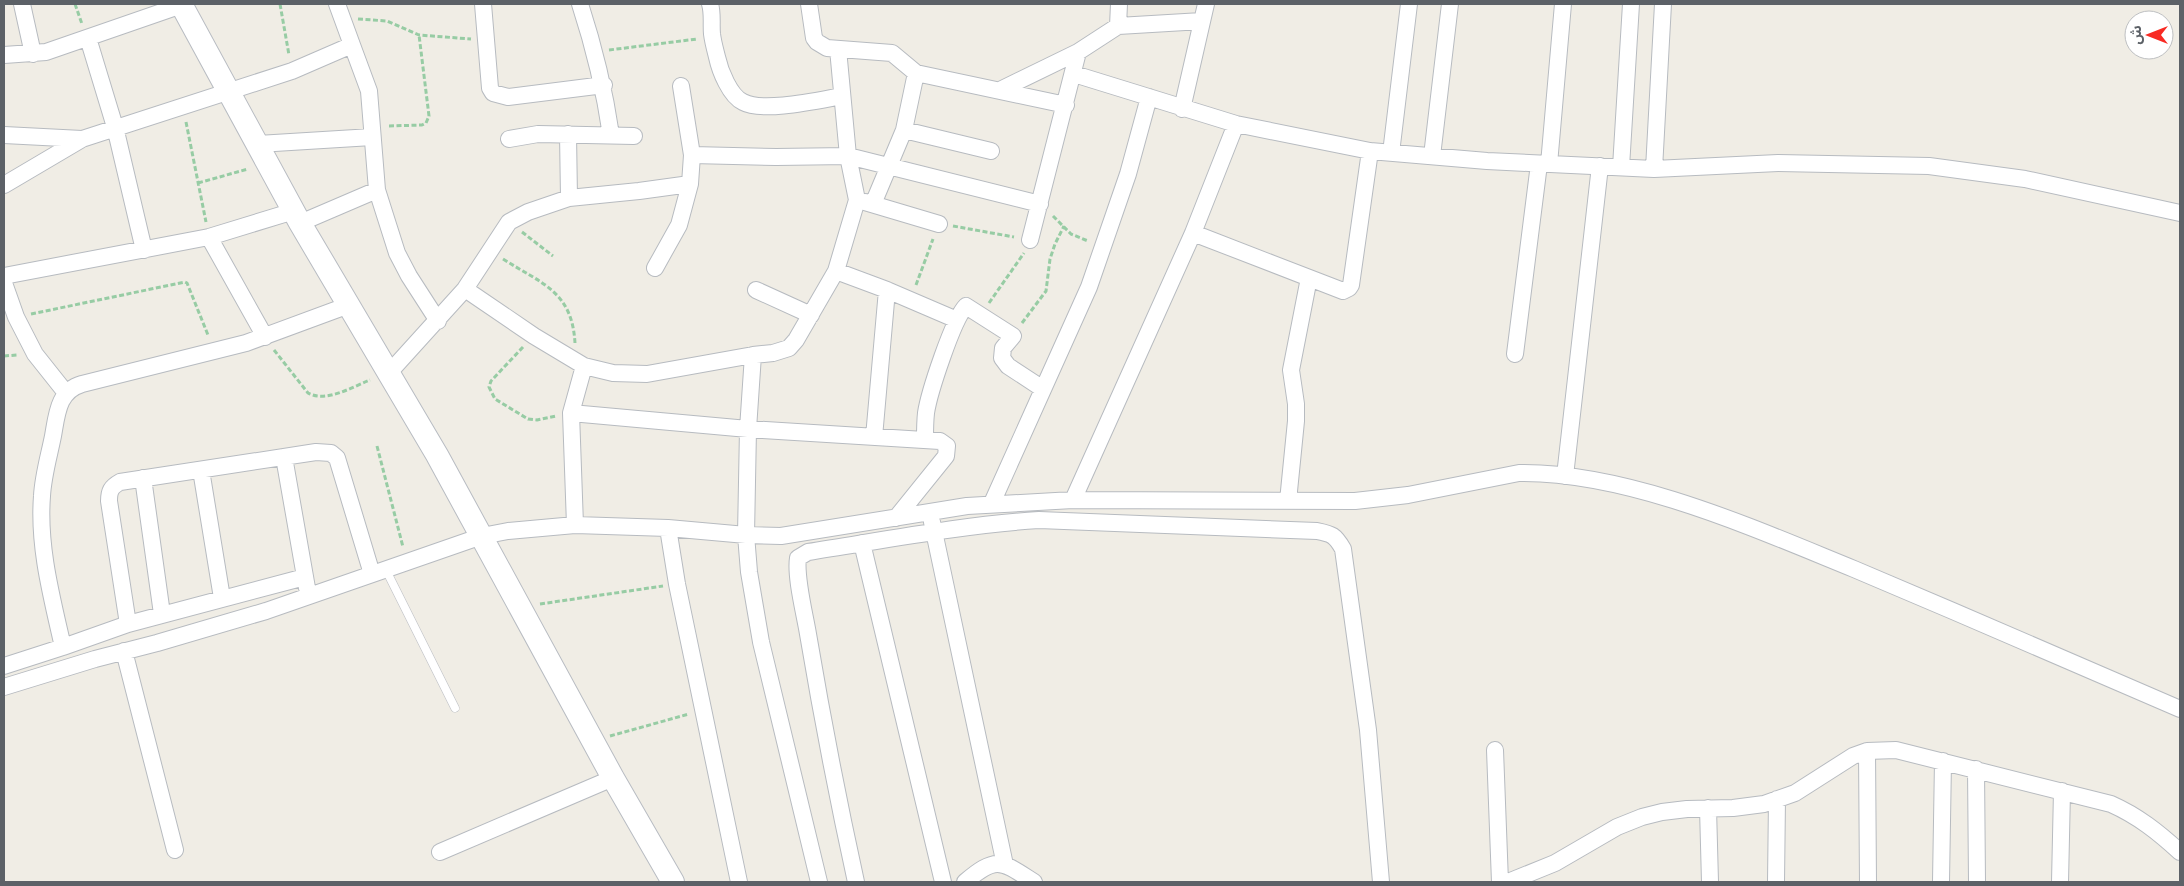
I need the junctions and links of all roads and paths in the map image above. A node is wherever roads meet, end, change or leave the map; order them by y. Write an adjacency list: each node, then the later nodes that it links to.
1 (22, 4): 26 (street)
2 (181, 4): 20 (street); 34 (street)
3 (280, 4): 28 (path)
4 (483, 4): 21 (street)
5 (580, 4): 24 (street)
6 (710, 4): 19 (street)
7 (809, 4): 23 (street)
8 (1119, 4): 17 (street)
9 (1206, 4): 16 (street)
10 (1409, 4): 53 (street)
11 (1450, 4): 56 (street)
12 (1563, 4): 58 (street)
13 (1631, 4): 61 (street)
14 (1663, 4): 62 (street)
15 (339, 11): 18 (path); 22 (street)
16 (1202, 21): 17 (street); 39 (street)
17 (1118, 26): 25 (street)
18 (419, 36): 21 (path); 43 (path)
19 (712, 36): 24 (path); 35 (street)
20 (88, 38): 26 (street); 41 (street)
21 (487, 40): 31 (street)
22 (352, 45): 28 (street); 43 (street)
23 (838, 49): 29 (street); 35 (street)
24 (596, 52): 31 (street)
25 (1078, 52): 30 (street); 33 (street)
26 (33, 54): 27 (street)
27 (4, 55)
28 (292, 71): 34 (street)
29 (916, 73): 33 (street); 42 (street)
30 (1074, 74): 36 (street); 37 (street)
31 (604, 85): 46 (street)
32 (680, 86): 54 (street)
33 (1000, 90): 37 (street)
34 (230, 92): 38 (street); 50 (street)
35 (842, 96): 55 (street)
36 (1148, 97): 39 (street); 79 (street)
37 (1066, 105): 70 (street)
38 (183, 106): 41 (street); 63 (path)
39 (1182, 108): 40 (street)
40 (1236, 124): 52 (street); 76 (street)
41 (115, 127): 48 (street); 80 (street)
42 (904, 130): 51 (street); 59 (street)
43 (372, 131): 50 (street); 66 (street)
44 (568, 134): 46 (street); 49 (street); 67 (street)
45 (4, 135): 48 (street)
46 (611, 135): 47 (street)
47 (634, 136)
48 (82, 139): 65 (street)
49 (509, 139)
50 (258, 144): 57 (street)
51 (991, 151)
52 (1370, 151): 53 (street); 86 (street)
53 (1391, 153): 56 (street)
54 (692, 154): 55 (street); 64 (street)
55 (848, 156): 59 (street); 68 (street)
56 (1432, 156): 58 (street)
57 (269, 164): 63 (path); 72 (street)
58 (1544, 164): 60 (street); 102 (street)
59 (891, 165): 69 (street); 70 (street)
60 (1600, 166): 61 (street); 115 (street)
61 (1621, 167): 62 (street)
62 (1654, 169): 71 (street)
63 (198, 183): 77 (path)
64 (690, 184): 67 (street); 83 (street)
65 (4, 185)
66 (377, 190): 72 (street); 97 (street)
67 (569, 198): 73 (street)
68 (857, 200): 69 (street); 84 (street)
69 (873, 204): 74 (street)
70 (1040, 204): 75 (path); 78 (street)
71 (2180, 213)
72 (297, 217): 77 (street); 92 (street)
73 (509, 222): 81 (street); 82 (path)
74 (939, 224): 78 (path); 91 (path)
75 (1064, 226): 79 (path); 99 (path)
76 (1193, 233): 86 (street); 117 (street)
77 (209, 237): 80 (street); 100 (street)
78 (1030, 240): 94 (path)
79 (1104, 248): 106 (street)
80 (144, 250): 85 (street)
81 (489, 250): 88 (street); 104 (path)
82 (553, 256)
83 (655, 268)
84 (836, 271): 90 (street); 93 (street)
85 (4, 276)
86 (1309, 278): 118 (street)
87 (4, 283): 95 (street)
88 (465, 288): 97 (street); 98 (street)
89 (756, 290): 93 (street)
90 (887, 290): 91 (street); 110 (street)
91 (910, 299): 96 (street)
92 (349, 305): 100 (street); 105 (street)
93 (811, 315): 103 (street)
94 (980, 315): 96 (street); 99 (street)
95 (16, 317): 101 (path); 107 (street)
96 (957, 320): 111 (street)
97 (438, 321): 105 (street)
98 (534, 336): 104 (street); 108 (path)
99 (1013, 336): 106 (street)
100 (265, 337): 101 (street); 105 (path)
101 (214, 352): 107 (street)
102 (1515, 354)
103 (753, 355): 104 (street); 109 (street)
104 (584, 366): 108 (street)
105 (388, 374): 125 (street)
106 (1044, 389): 119 (street)
107 (66, 393): 137 (street)
108 (571, 413): 109 (street); 122 (street)
109 (748, 428): 110 (street); 126 (street)
110 (874, 437): 111 (street)
111 (925, 440): 121 (street)
112 (377, 446): 128 (path)
113 (284, 457): 114 (street); 129 (street); 130 (street)
114 (201, 470): 116 (street); 133 (street)
115 (1565, 476): 118 (street); 142 (street)
116 (143, 478): 135 (street); 136 (street)
117 (1073, 500): 118 (street); 119 (street)
118 (1288, 501)
119 (992, 503): 120 (street)
120 (929, 512): 121 (street); 124 (street)
121 (896, 518): 126 (street)
122 (575, 525): 123 (street); 125 (street)
123 (668, 528): 126 (street); 131 (street)
124 (934, 532): 127 (street); 156 (street); 164 (street)
125 (482, 536): 128 (street); 134 (street)
126 (746, 536): 159 (street)
127 (862, 543): 160 (street); 161 (street)
128 (407, 562): 129 (street)
129 (379, 572): 132 (street); 141 (lane)
130 (305, 577): 132 (street); 133 (street)
131 (677, 584): 134 (path); 143 (street)
132 (308, 597): 138 (street)
133 (222, 598): 135 (street)
134 (520, 606): 144 (street)
135 (162, 614): 136 (street)
136 (128, 624): 137 (street)
137 (63, 647): 139 (street)
138 (124, 652): 140 (street); 153 (street)
139 (4, 666)
140 (4, 687)
141 (455, 708)
142 (2180, 709)
143 (704, 710): 144 (path); 158 (street)
144 (593, 740): 149 (street)
145 (1494, 750): 165 (street)
146 (1867, 751): 147 (street); 151 (street); 169 (street)
147 (1943, 761): 148 (street); 170 (street)
148 (1976, 769): 150 (street); 171 (street)
149 (614, 778): 154 (street); 157 (street)
150 (2062, 791): 155 (street); 172 (street)
151 (1777, 799): 152 (street); 168 (street)
152 (1708, 808): 166 (street); 167 (street)
153 (175, 850)
154 (440, 852)
155 (2180, 852)
156 (1005, 865): 162 (street); 163 (street)
157 (673, 882)
158 (739, 882)
159 (819, 882)
160 (856, 882)
161 (943, 882)
162 (965, 882)
163 (1034, 882)
164 (1381, 882)
165 (1500, 882)
166 (1508, 882)
167 (1710, 882)
168 (1776, 882)
169 (1868, 882)
170 (1941, 882)
171 (1977, 882)
172 (2060, 882)

